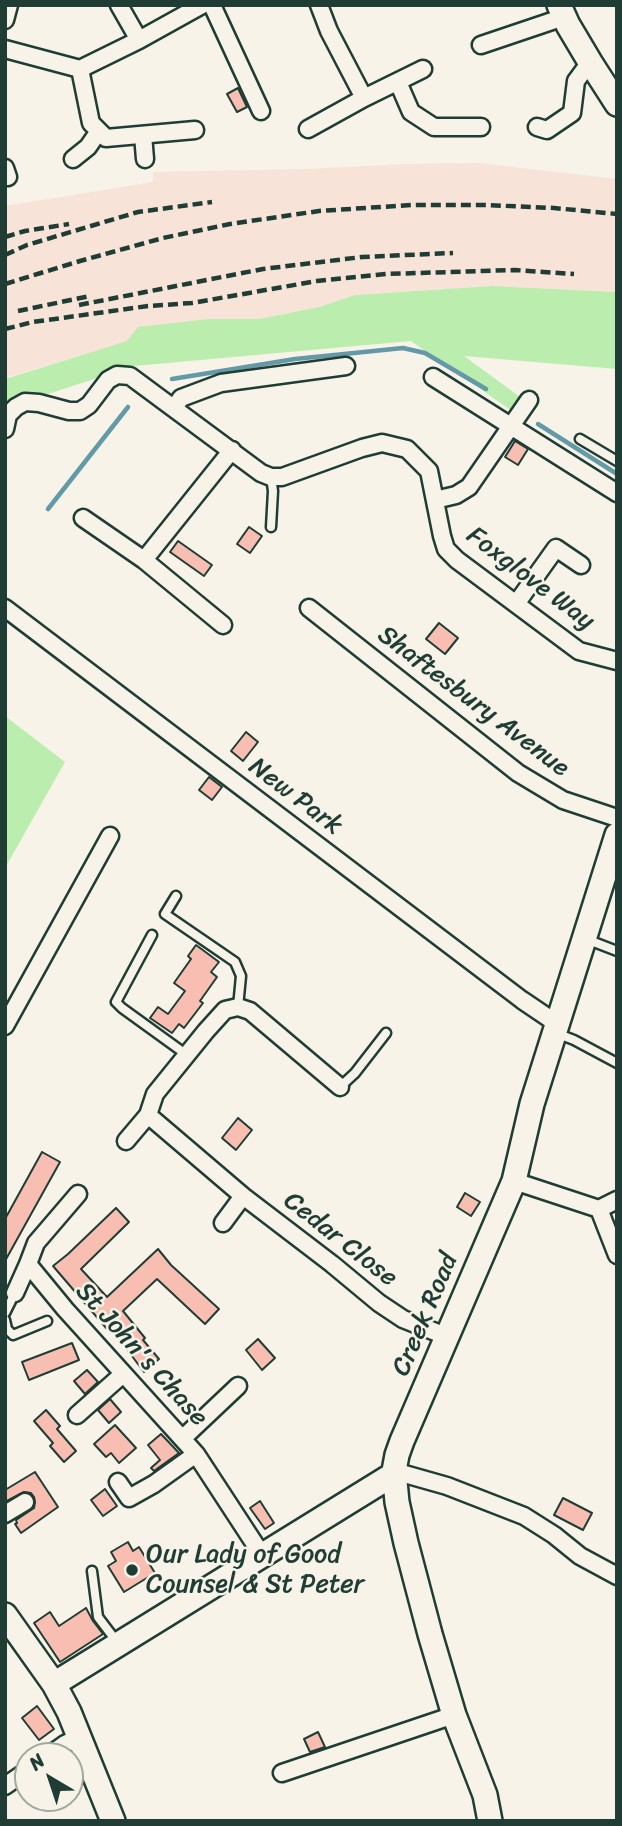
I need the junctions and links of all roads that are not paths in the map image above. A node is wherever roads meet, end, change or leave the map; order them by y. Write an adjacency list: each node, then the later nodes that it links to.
1 (9, 5): 7 (street)
2 (119, 5): 8 (street)
3 (202, 5): 8 (street)
4 (212, 5): 17 (street)
5 (319, 5): 15 (street)
6 (562, 11): 9 (street); 11 (street)
7 (5, 20)
8 (139, 40): 12 (street)
9 (481, 45)
10 (5, 49): 12 (street)
11 (590, 62): 16 (street); 19 (street)
12 (80, 69): 22 (street)
13 (422, 69): 14 (street)
14 (398, 82): 15 (street); 18 (street)
15 (364, 98): 20 (street)
16 (617, 104)
17 (261, 111)
18 (481, 127)
19 (537, 127)
20 (308, 129)
21 (195, 130): 23 (street)
22 (99, 131): 23 (street); 24 (street)
23 (143, 135): 25 (street)
24 (73, 159)
25 (145, 159)
26 (346, 366): 29 (street)
27 (433, 377): 30 (street)
28 (528, 400): 30 (street)
29 (174, 408): 31 (street); 33 (street)
30 (510, 426): 36 (street); 37 (street)
31 (5, 429)
32 (580, 439): 34 (lane)
33 (232, 450): 35 (street); 40 (street)
34 (617, 461)
35 (271, 477): 37 (street, Foxglove Way); 39 (lane)
36 (617, 493)
37 (435, 500): 42 (street, Foxglove Way)
38 (83, 518): 40 (street)
39 (271, 527)
40 (144, 560): 45 (street)
41 (581, 565): 42 (street)
42 (516, 604): 46 (street, Foxglove Way)
43 (5, 608): 56 (street, New Park)
44 (309, 608): 47 (street, Shaftesbury Avenue)
45 (223, 625)
46 (616, 660)
47 (617, 818)
48 (617, 835): 52 (street, Creek Road)
49 (110, 836): 55 (street)
50 (176, 896): 54 (lane)
51 (152, 935): 58 (lane)
52 (584, 939): 53 (lane); 56 (street, Creek Road)
53 (617, 951)
54 (238, 1007): 58 (street); 60 (street)
55 (5, 1026)
56 (555, 1028): 59 (lane); 63 (street, Creek Road)
57 (386, 1033): 60 (lane)
58 (187, 1055): 61 (street)
59 (617, 1063)
60 (340, 1087)
61 (148, 1115): 62 (street); 65 (street, Cedar Close)
62 (126, 1141)
63 (514, 1181): 67 (street); 75 (street, Creek Road)
64 (78, 1194): 70 (street)
65 (243, 1196): 68 (street, Cedar Close); 75 (street, Cedar Close)
66 (617, 1200): 67 (street)
67 (599, 1209): 69 (street)
68 (223, 1223)
69 (617, 1255)
70 (28, 1264): 71 (street); 76 (street, St John's Chase)
71 (15, 1293): 72 (lane)
72 (5, 1313)
73 (5, 1320): 74 (lane)
74 (47, 1321)
75 (448, 1338): 81 (street, Creek Road)
76 (123, 1374): 78 (street); 79 (street, St John's Chase)
77 (239, 1386): 79 (street)
78 (77, 1415)
79 (183, 1438): 80 (street, St John's Chase)
80 (196, 1454): 82 (street); 85 (street, St John's Chase)
81 (394, 1473): 85 (street); 87 (street); 91 (street, Creek Road)
82 (118, 1482)
83 (25, 1502): 84 (street)
84 (5, 1514)
85 (262, 1555): 89 (street)
86 (92, 1571): 89 (lane)
87 (617, 1576)
88 (5, 1615): 90 (street)
89 (118, 1644): 90 (street)
90 (54, 1684): 92 (street)
91 (454, 1715): 94 (street); 96 (street, Creek Road)
92 (80, 1737): 93 (street); 95 (street)
93 (69, 1742)
94 (282, 1773)
95 (113, 1821)
96 (490, 1821)

